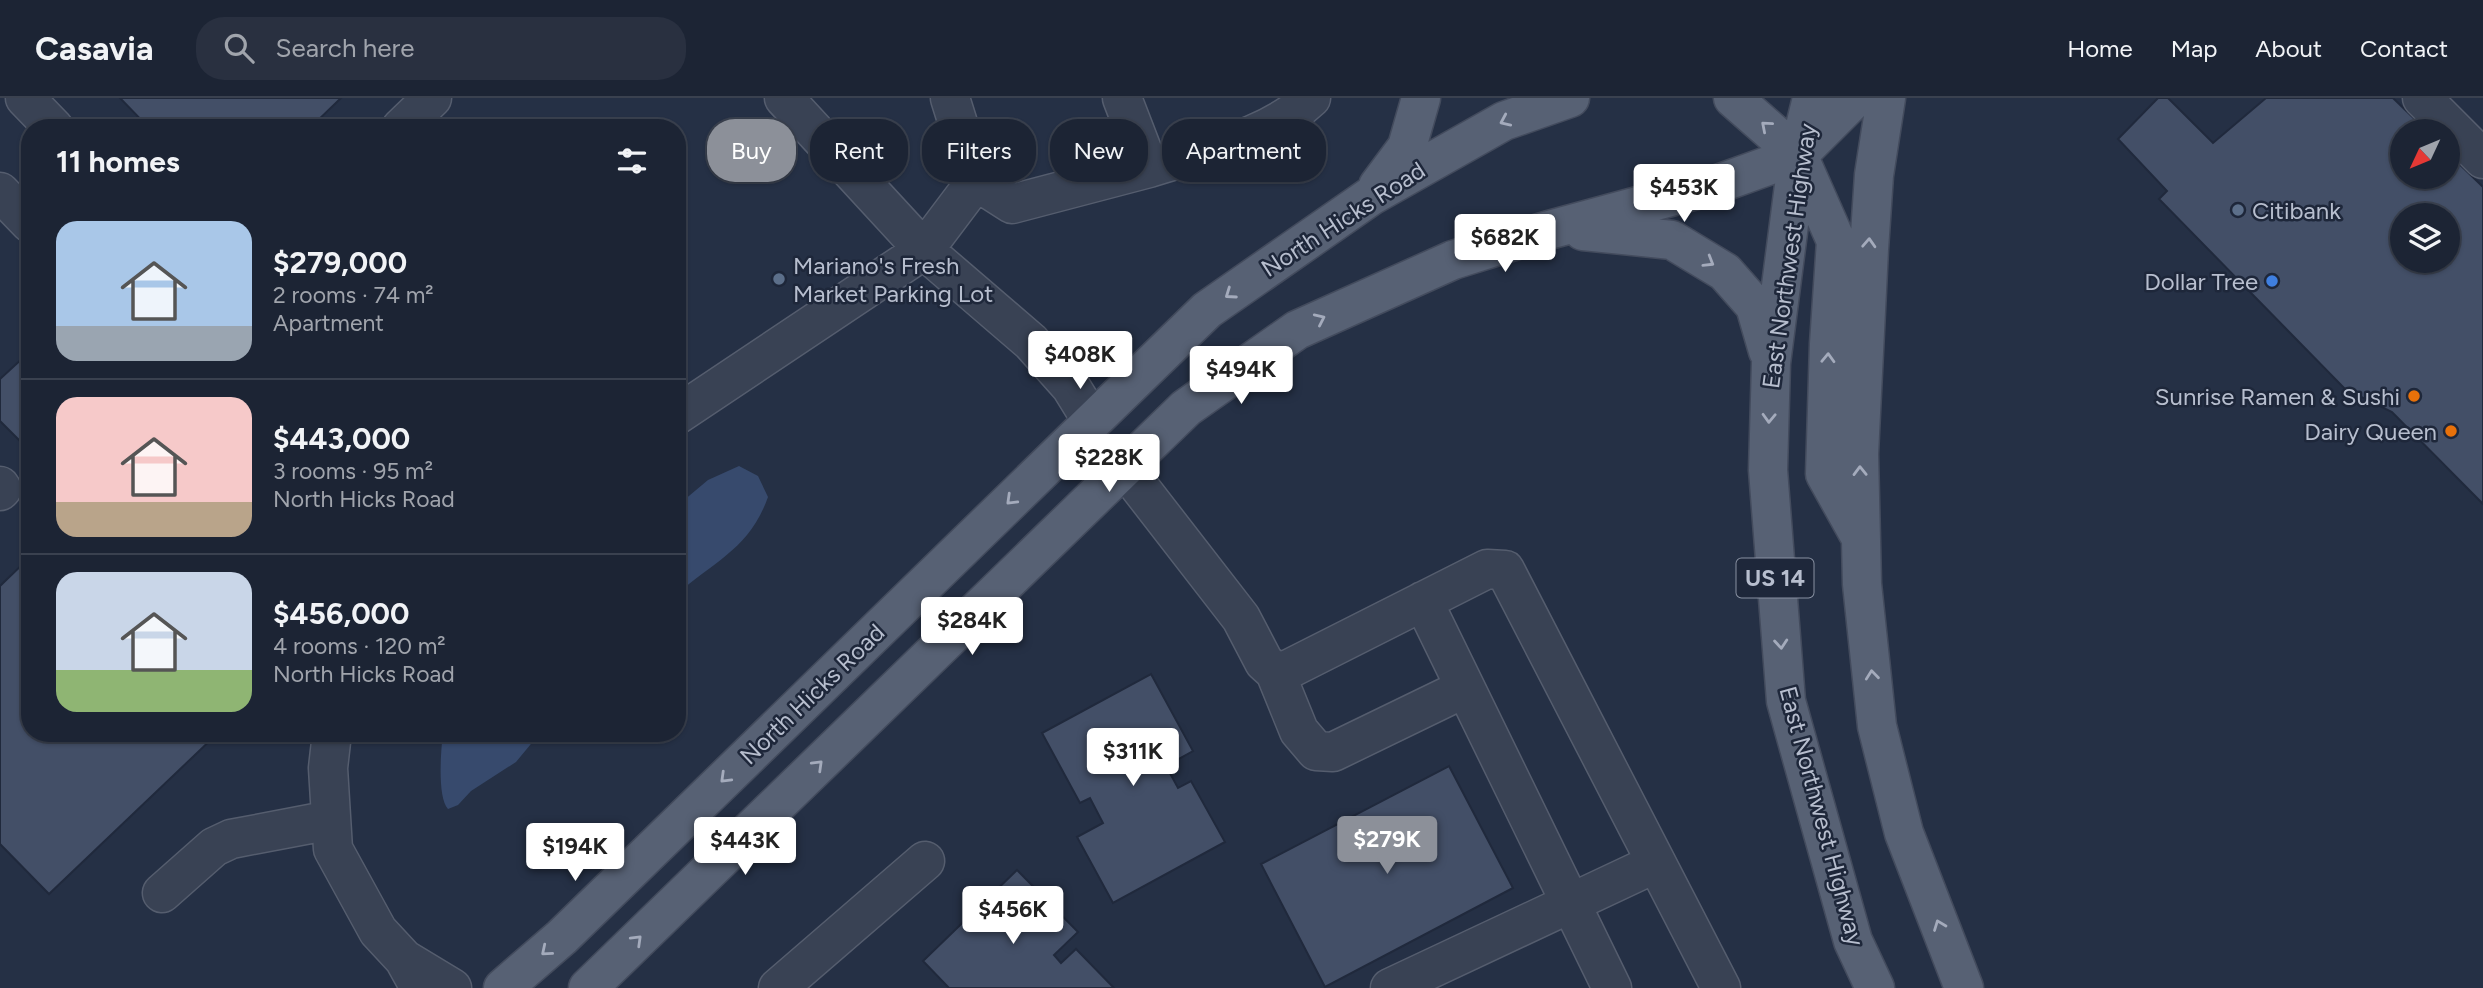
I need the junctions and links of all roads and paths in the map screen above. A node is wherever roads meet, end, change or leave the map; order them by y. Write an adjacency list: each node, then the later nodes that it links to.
1 (25, 98): 14 (lane)
2 (432, 98): 15 (lane)
3 (784, 98): 26 (lane)
4 (1122, 98): 19 (lane)
5 (1421, 98): 23 (main road)
6 (1570, 98): 23 (main road, North Hicks Road, one-way to 23)
7 (1733, 98): 17 (main road, one-way to 7)
8 (1812, 98): 17 (main road, East Northwest Highway / US 14)
9 (1855, 98): 17 (main road)
10 (1886, 98): 31 (main road, one-way to 10)
11 (2422, 98): 18 (lane)
12 (944, 100): 16 (lane)
13 (1306, 100): 19 (lane)
14 (45, 119)
15 (410, 119)
16 (952, 119)
17 (1798, 155): 25 (main road); 27 (main road, East Northwest Highway / US 14); 31 (main road, one-way to 17)
18 (2483, 159)
19 (1149, 168): 21 (lane)
20 (975, 182): 26 (lane)
21 (978, 182)
22 (0, 192): 24 (lane)
23 (1371, 196): 29 (main road, North Hicks Road, one-way to 29)
24 (21, 214)
25 (1549, 230): 27 (main road, one-way to 27); 30 (main road, one-way to 25)
26 (925, 250): 28 (lane); 29 (lane)
27 (1771, 363): 50 (main road, East Northwest Highway / US 14, one-way to 50)
28 (686, 409)
29 (1092, 421): 32 (main road); 44 (main road, North Hicks Road, one-way to 44)
30 (1124, 467): 32 (main road); 34 (lane)
31 (1861, 539): 51 (main road, one-way to 31)
32 (1042, 548): 45 (main road, one-way to 32)
33 (1423, 601): 34 (lane); 35 (lane); 39 (lane)
34 (1275, 672): 35 (lane)
35 (1465, 688): 41 (lane)
36 (331, 742): 37 (lane)
37 (331, 820): 40 (lane); 42 (lane)
38 (925, 861): 46 (lane)
39 (1656, 863): 41 (lane); 49 (lane)
40 (162, 893)
41 (1569, 904): 47 (lane); 48 (lane)
42 (412, 973): 43 (lane)
43 (452, 988)
44 (503, 988)
45 (588, 988)
46 (778, 988)
47 (1390, 988)
48 (1612, 988)
49 (1721, 988)
50 (1875, 988)
51 (1964, 988)

